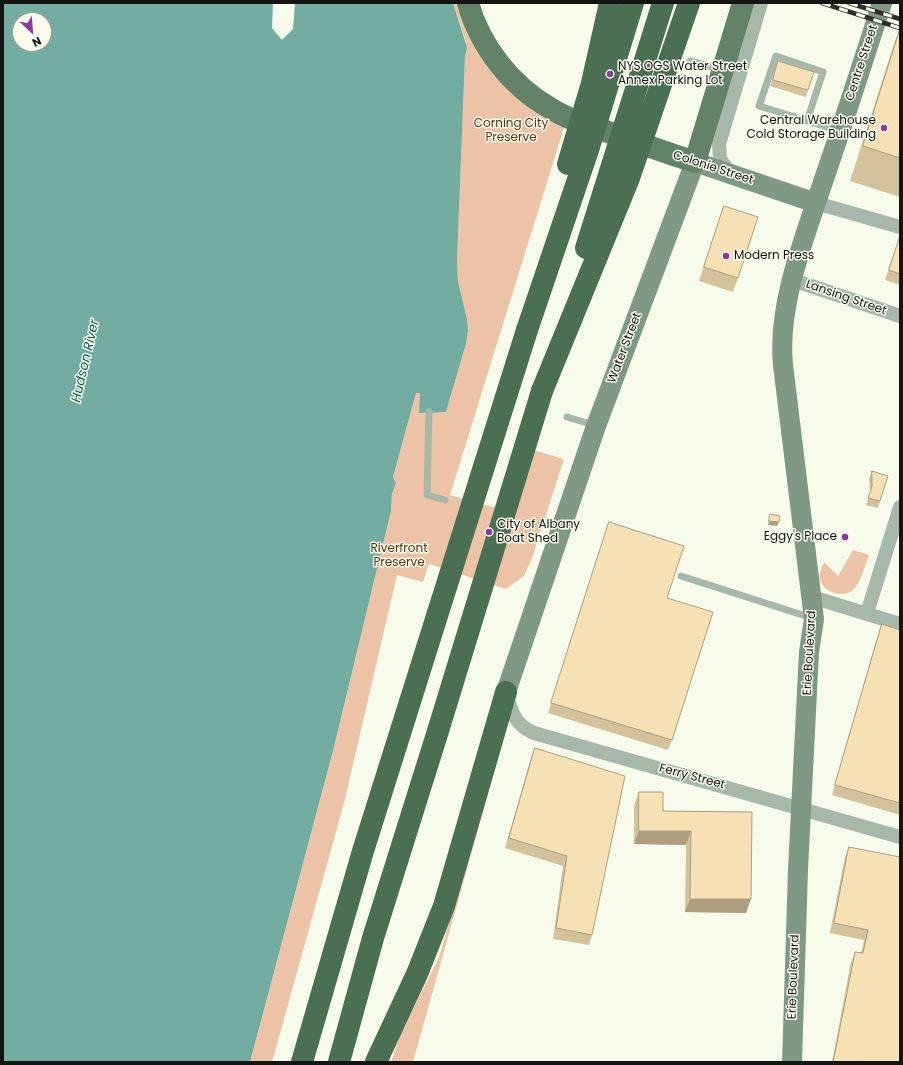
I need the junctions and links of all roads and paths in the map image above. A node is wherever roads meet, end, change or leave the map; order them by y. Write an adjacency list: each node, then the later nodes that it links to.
1 (468, 3): 13 (main road, Colonie Street)
2 (610, 3): 19 (highway, bridge)
3 (633, 3): 19 (highway, bridge)
4 (663, 3): 20 (highway, bridge)
5 (689, 3): 20 (highway, bridge)
6 (743, 3): 10 (main road, Water Street)
7 (761, 3): 14 (street)
8 (880, 9): 12 (street, Centre Street)
9 (690, 61): 10 (lane)
10 (722, 70): 13 (main road, Water Street)
11 (808, 121): 11 (lane); 12 (lane)
12 (840, 131): 15 (street, Centre Street)
13 (695, 162): 14 (street, Colonie Street); 23 (street, Water Street)
14 (730, 173): 15 (street, Colonie Street)
15 (816, 203): 16 (street, Colonie Street); 17 (street, Erie Boulevard)
16 (900, 227)
17 (793, 280): 18 (street, Lansing Street); 27 (street, Erie Boulevard)
18 (900, 316)
19 (527, 330): 34 (highway)
20 (542, 391): 35 (highway)
21 (430, 412): 24 (lane)
22 (567, 417): 23 (lane)
23 (596, 426): 31 (street, Water Street)
24 (445, 500)
25 (900, 507): 28 (street)
26 (681, 576): 29 (lane)
27 (812, 597): 28 (street); 29 (street, Erie Boulevard)
28 (867, 613): 30 (street)
29 (814, 619): 32 (street, Erie Boulevard)
30 (900, 624)
31 (506, 692): 32 (street, Ferry Street); 36 (highway)
32 (802, 808): 33 (street, Ferry Street); 37 (street, Erie Boulevard)
33 (900, 837)
34 (302, 1062)
35 (339, 1062)
36 (376, 1062)
37 (792, 1062)

